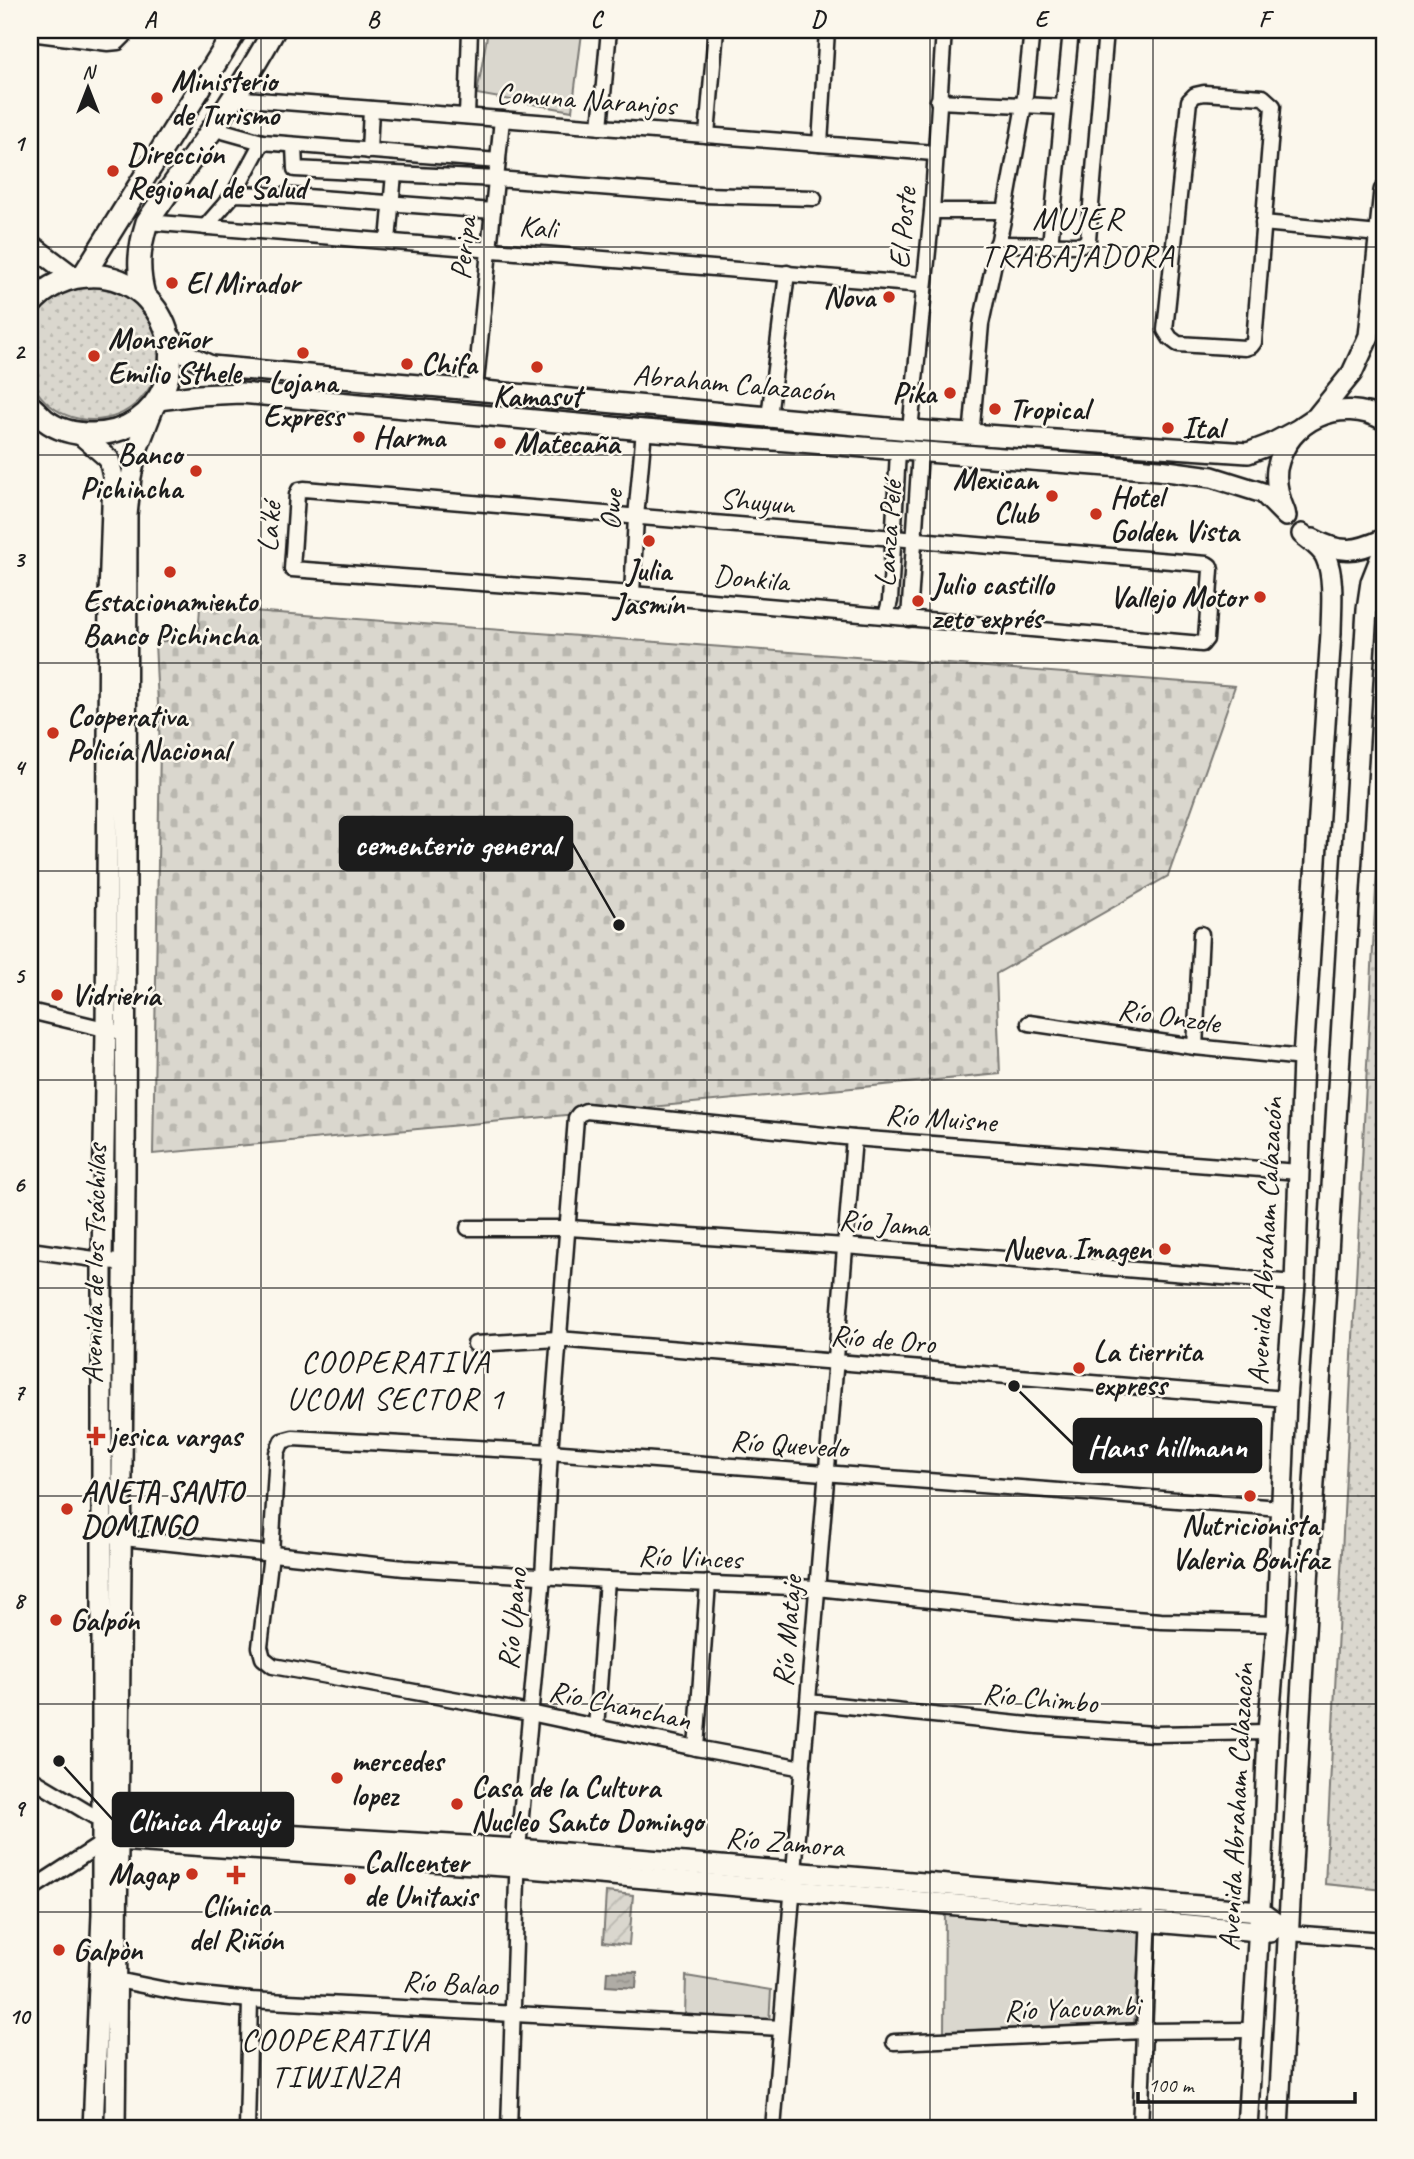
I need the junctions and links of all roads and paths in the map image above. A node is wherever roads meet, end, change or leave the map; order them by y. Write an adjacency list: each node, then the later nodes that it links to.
1 (236, 30): 50 (main road)
2 (274, 30): 13 (main road)
3 (470, 30): 18 (street)
4 (609, 30): 20 (street)
5 (716, 30): 22 (street)
6 (827, 30): 24 (street)
7 (944, 30): 14 (street, El Poste)
8 (1032, 30): 15 (street)
9 (1072, 30): 16 (street)
10 (1106, 30): 47 (street)
11 (30, 33): 12 (street)
12 (121, 36)
13 (233, 98): 17 (street, Comuna Naranjos); 21 (main road)
14 (938, 101): 15 (street); 27 (street, El Poste)
15 (1024, 105): 16 (street); 39 (street)
16 (1063, 107): 47 (street)
17 (370, 109): 18 (street, Comuna Naranjos); 26 (street)
18 (467, 116): 19 (street, Comuna Naranjos)
19 (502, 119): 20 (street, Comuna Naranjos); 28 (street, Peripa)
20 (600, 127): 22 (street, Comuna Naranjos)
21 (212, 128): 23 (street); 40 (main road)
22 (707, 135): 24 (street, Comuna Naranjos)
23 (262, 142): 25 (street); 33 (street)
24 (820, 144): 27 (street, Comuna Naranjos)
25 (294, 146): 26 (street); 29 (street)
26 (369, 151): 28 (street)
27 (934, 153): 38 (street, El Poste)
28 (498, 161): 31 (street, Peripa)
29 (295, 169): 30 (street); 34 (street)
30 (394, 174): 31 (street); 36 (street)
31 (496, 179): 35 (street); 37 (street, Peripa)
32 (1384, 191): 43 (main road)
33 (234, 194): 34 (street); 42 (street)
34 (293, 196): 36 (street)
35 (814, 198)
36 (391, 203): 37 (street); 44 (street)
37 (493, 211): 48 (street, Peripa)
38 (932, 211): 39 (street); 51 (street, El Poste)
39 (1005, 211): 46 (street)
40 (147, 222): 42 (street, Kali); 52 (main road)
41 (1264, 223): 41 (street); 43 (street)
42 (205, 227): 44 (street, Kali)
43 (1379, 234): 59 (main road)
44 (388, 241): 48 (street, Kali)
45 (30, 244): 50 (main road)
46 (997, 244): 47 (street); 62 (street)
47 (1050, 245)
48 (489, 250): 49 (street, Kali); 55 (street, Peripa)
49 (787, 274): 51 (street, Kali); 58 (street)
50 (79, 276): 52 (main road); 53 (main road)
51 (924, 285): 65 (street, El Poste)
52 (144, 295): 54 (main road)
53 (30, 305)
54 (169, 336): 56 (main road); 58 (main road, Abraham Calazacón)
55 (476, 382)
56 (157, 401): 64 (main road, Abraham Calazacón); 66 (main road); 85 (main road, Avenida de los Tsáchilas)
57 (30, 405): 61 (main road)
58 (769, 416): 65 (main road, Abraham Calazacón)
59 (1318, 416): 60 (main road); 63 (main road, Abraham Calazacón)
60 (1384, 420)
61 (38, 424): 66 (main road)
62 (972, 426)
63 (1298, 429): 65 (main road, Abraham Calazacón); 70 (main road)
64 (644, 430): 67 (main road, Abraham Calazacón); 71 (street, Owe)
65 (909, 430)
66 (80, 434): 85 (main road, Avenida de los Tsáchilas)
67 (898, 451): 68 (main road, Abraham Calazacón); 74 (street, Lanza Pelé)
68 (920, 453): 70 (main road, Abraham Calazacón); 75 (street, Lanza Pelé)
69 (299, 490): 71 (street, Shuyun); 77 (street, La'ké)
70 (1286, 516): 72 (main road, Avenida Abraham Calazacón)
71 (636, 517): 74 (street, Shuyun); 78 (street, Owe)
72 (1302, 534): 73 (main road); 87 (main road, Avenida Abraham Calazacón)
73 (1384, 539)
74 (894, 540): 75 (street, Shuyun); 79 (street, Lanza Pelé)
75 (914, 541): 80 (street, Lanza Pelé); 81 (street, Shuyun)
76 (1384, 548): 126 (main road, Avenida Abraham Calazacón)
77 (292, 569): 78 (street, Donkila)
78 (632, 594): 79 (street, Donkila)
79 (886, 616): 80 (street, Donkila)
80 (909, 619): 81 (street, Donkila)
81 (1204, 642)
82 (1201, 934): 86 (street)
83 (30, 1011): 85 (street)
84 (1029, 1023): 86 (street, Río Onzole)
85 (115, 1032): 95 (main road, Avenida de los Tsáchilas); 96 (main road, Avenida de los Tsáchilas)
86 (1195, 1047): 87 (street, Río Onzole)
87 (1303, 1058): 90 (main road, Avenida Abraham Calazacón)
88 (579, 1114): 89 (street, Río Muisne); 92 (street, Río Upano)
89 (854, 1138): 90 (street, Río Muisne); 93 (street, Río Mataje)
90 (1299, 1172): 97 (main road, Avenida Abraham Calazacón)
91 (468, 1228): 92 (street, Río Jama)
92 (569, 1228): 93 (street, Río Jama); 98 (street, Río Upano)
93 (845, 1246): 97 (street, Río Jama); 100 (street, Río Mataje)
94 (30, 1250): 95 (street)
95 (102, 1260): 96 (street); 105 (main road, Avenida de los Tsáchilas)
96 (123, 1263): 105 (main road, Avenida de los Tsáchilas)
97 (1295, 1283): 101 (main road, Avenida Abraham Calazacón)
98 (558, 1339): 99 (street, Río de Oro); 100 (street, Río de Oro); 102 (street, Río Upano)
99 (475, 1344)
100 (836, 1362): 101 (street, Río de Oro); 103 (street, Río Mataje)
101 (1286, 1399): 104 (main road, Avenida Abraham Calazacón)
102 (550, 1452): 103 (street, Río Quevedo); 106 (street, Río Quevedo); 107 (street, Río Upano)
103 (827, 1473): 104 (street, Río Quevedo); 110 (street, Río Mataje)
104 (1281, 1508): 111 (main road, Avenida Abraham Calazacón)
105 (112, 1537): 106 (street, Río Vinces); 119 (main road, Avenida de los Tsáchilas)
106 (271, 1554): 107 (street, Río Vinces); 113 (street, Río Chanchan)
107 (543, 1576): 108 (street, Río Vinces); 113 (street, Río Upano)
108 (607, 1580): 109 (street, Río Vinces); 114 (street)
109 (708, 1583): 110 (street, Río Vinces); 116 (street)
110 (817, 1588): 111 (street, Río Vinces); 112 (street, Río Mataje)
111 (1277, 1624): 115 (main road, Avenida Abraham Calazacón)
112 (808, 1702): 115 (street, Río Chimbo); 117 (street, Río Mataje)
113 (530, 1713): 114 (street, Río Chanchan); 120 (street, Río Upano)
114 (596, 1728): 116 (street, Río Chanchan)
115 (1268, 1732): 123 (main road, Avenida Abraham Calazacón)
116 (696, 1748): 117 (street, Río Chanchan)
117 (803, 1768): 121 (street, Río Mataje)
118 (30, 1778): 119 (street, Río Zamora)
119 (110, 1833): 120 (main road, Río Zamora); 122 (street); 128 (main road, Avenida de los Tsáchilas); 135 (main road, Avenida de los Tsáchilas)
120 (518, 1858): 121 (main road, Río Zamora); 130 (street, Río Upano)
121 (793, 1882): 124 (main road, Río Zamora); 131 (street, Río Mataje)
122 (30, 1890)
123 (1259, 1911): 124 (main road, Río Zamora); 125 (main road, Avenida Abraham Calazacón); 126 (main road)
124 (1149, 1912): 125 (main road, Río Zamora); 133 (street)
125 (1258, 1932): 126 (main road, Río Zamora); 132 (main road, Avenida Abraham Calazacón)
126 (1289, 1933): 127 (street, Río Zamora); 142 (main road, Avenida Abraham Calazacón)
127 (1384, 1940)
128 (117, 1980): 129 (street, Río Balao); 136 (main road, Avenida de los Tsáchilas)
129 (250, 2000): 130 (street, Río Balao); 137 (street)
130 (513, 2013): 131 (street, Río Balao); 138 (street, Río Upano)
131 (781, 2028): 139 (street, Río Mataje)
132 (1252, 2030): 133 (street, Río Yacuambi); 141 (main road, Avenida Abraham Calazacón)
133 (1144, 2031): 134 (street, Río Yacuambi); 140 (street)
134 (894, 2042)
135 (93, 2129)
136 (115, 2129)
137 (247, 2129)
138 (509, 2129)
139 (773, 2129)
140 (1140, 2129)
141 (1247, 2129)
142 (1278, 2129)

